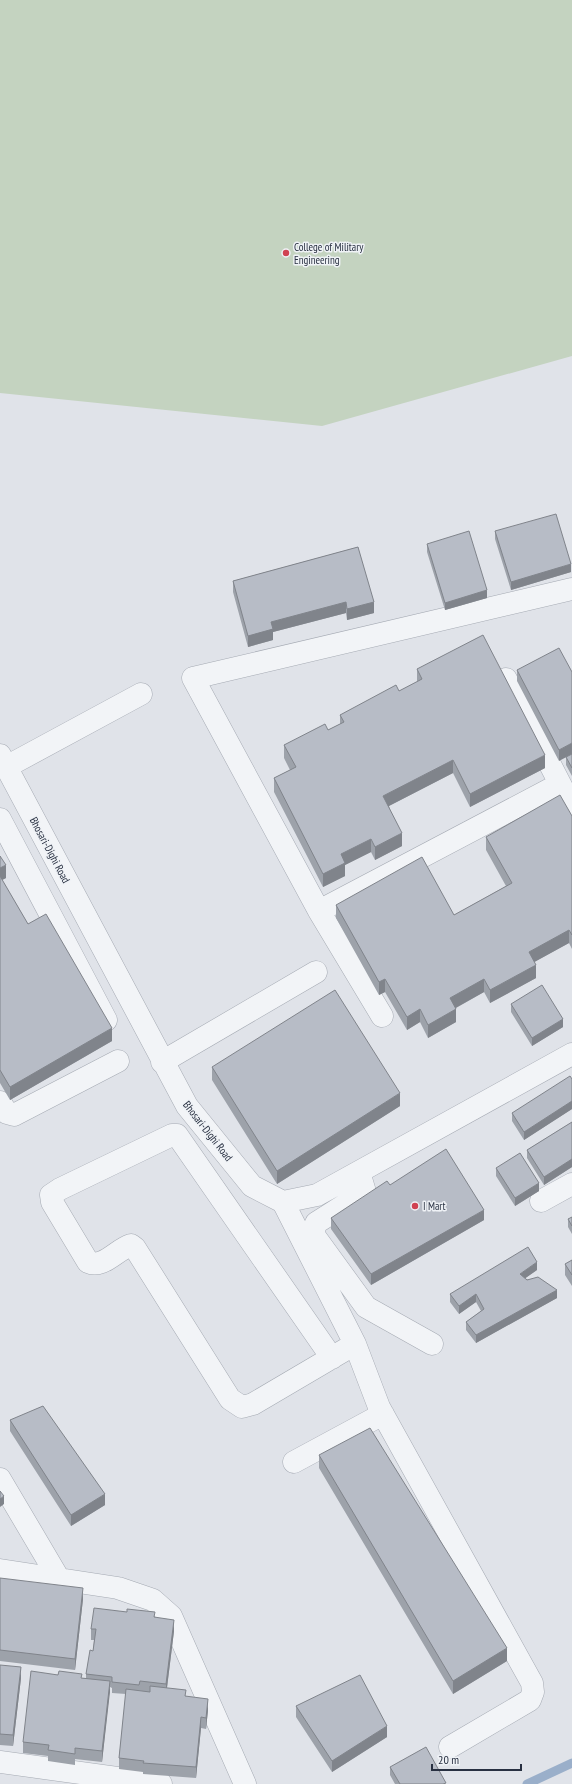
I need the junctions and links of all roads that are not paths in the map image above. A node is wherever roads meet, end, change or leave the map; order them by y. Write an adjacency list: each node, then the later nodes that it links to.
1 (570, 595): 8 (street)
2 (506, 679): 5 (street)
3 (141, 694): 4 (street)
4 (3, 761): 14 (street, Bhosari-Dighi Road)
5 (560, 784): 6 (street); 8 (street)
6 (572, 807)
7 (0, 820): 11 (street)
8 (319, 911): 10 (street)
9 (316, 972): 14 (street)
10 (382, 1016)
11 (109, 1026)
12 (572, 1054): 16 (street)
13 (118, 1061): 15 (street)
14 (162, 1062): 19 (street, Bhosari-Dighi Road)
15 (0, 1102)
16 (359, 1172): 19 (street); 21 (street)
17 (572, 1184): 18 (street)
18 (541, 1201)
19 (283, 1202): 20 (street)
20 (355, 1344): 22 (street); 23 (street)
21 (432, 1344)
22 (332, 1358): 22 (street)
23 (383, 1414): 24 (street); 28 (street)
24 (294, 1462)
25 (0, 1479): 27 (street)
26 (0, 1570): 27 (street)
27 (59, 1579): 31 (street)
28 (450, 1746)
29 (0, 1762): 30 (street)
30 (161, 1784)
31 (245, 1784)

